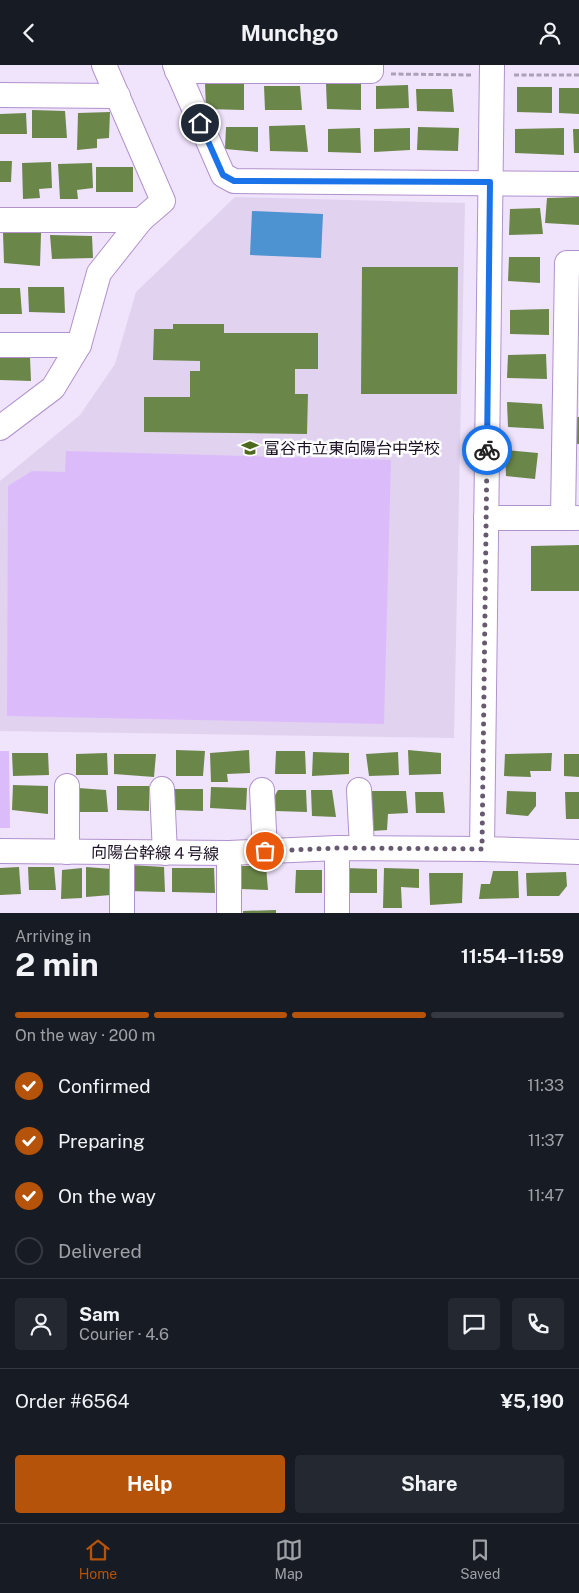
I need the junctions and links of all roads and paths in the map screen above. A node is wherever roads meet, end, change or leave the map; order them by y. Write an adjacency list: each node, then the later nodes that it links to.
1 (104, 65): 7 (street)
2 (371, 65): 4 (street)
3 (492, 65): 8 (street)
4 (261, 67): 5 (street)
5 (176, 68): 8 (street)
6 (0, 95): 7 (street)
7 (118, 96): 11 (street)
8 (490, 182): 9 (street); 16 (street)
9 (579, 184)
10 (0, 220): 11 (street)
11 (141, 220): 14 (street)
12 (579, 263): 17 (street)
13 (0, 345): 14 (street)
14 (79, 345): 15 (street)
15 (0, 428)
16 (486, 518): 17 (street); 24 (street)
17 (571, 518)
18 (67, 786): 27 (street)
19 (162, 789): 30 (street)
20 (262, 790): 26 (street)
21 (359, 790): 23 (street)
22 (337, 848): 23 (street, 向陽台幹線４号線); 26 (street, 向陽台幹線４号線); 34 (street)
23 (362, 848): 24 (street, 向陽台幹線４号線)
24 (482, 849): 28 (street, 向陽台幹線４号線)
25 (0, 851): 27 (street, 向陽台幹線４号線)
26 (265, 851): 31 (street, 向陽台幹線４号線)
27 (67, 852): 29 (street, 向陽台幹線４号線)
28 (579, 852)
29 (122, 853): 30 (street, 向陽台幹線４号線); 32 (street)
30 (165, 853): 31 (street, 向陽台幹線４号線)
31 (229, 853): 33 (street)
32 (122, 913)
33 (229, 913)
34 (337, 913)

